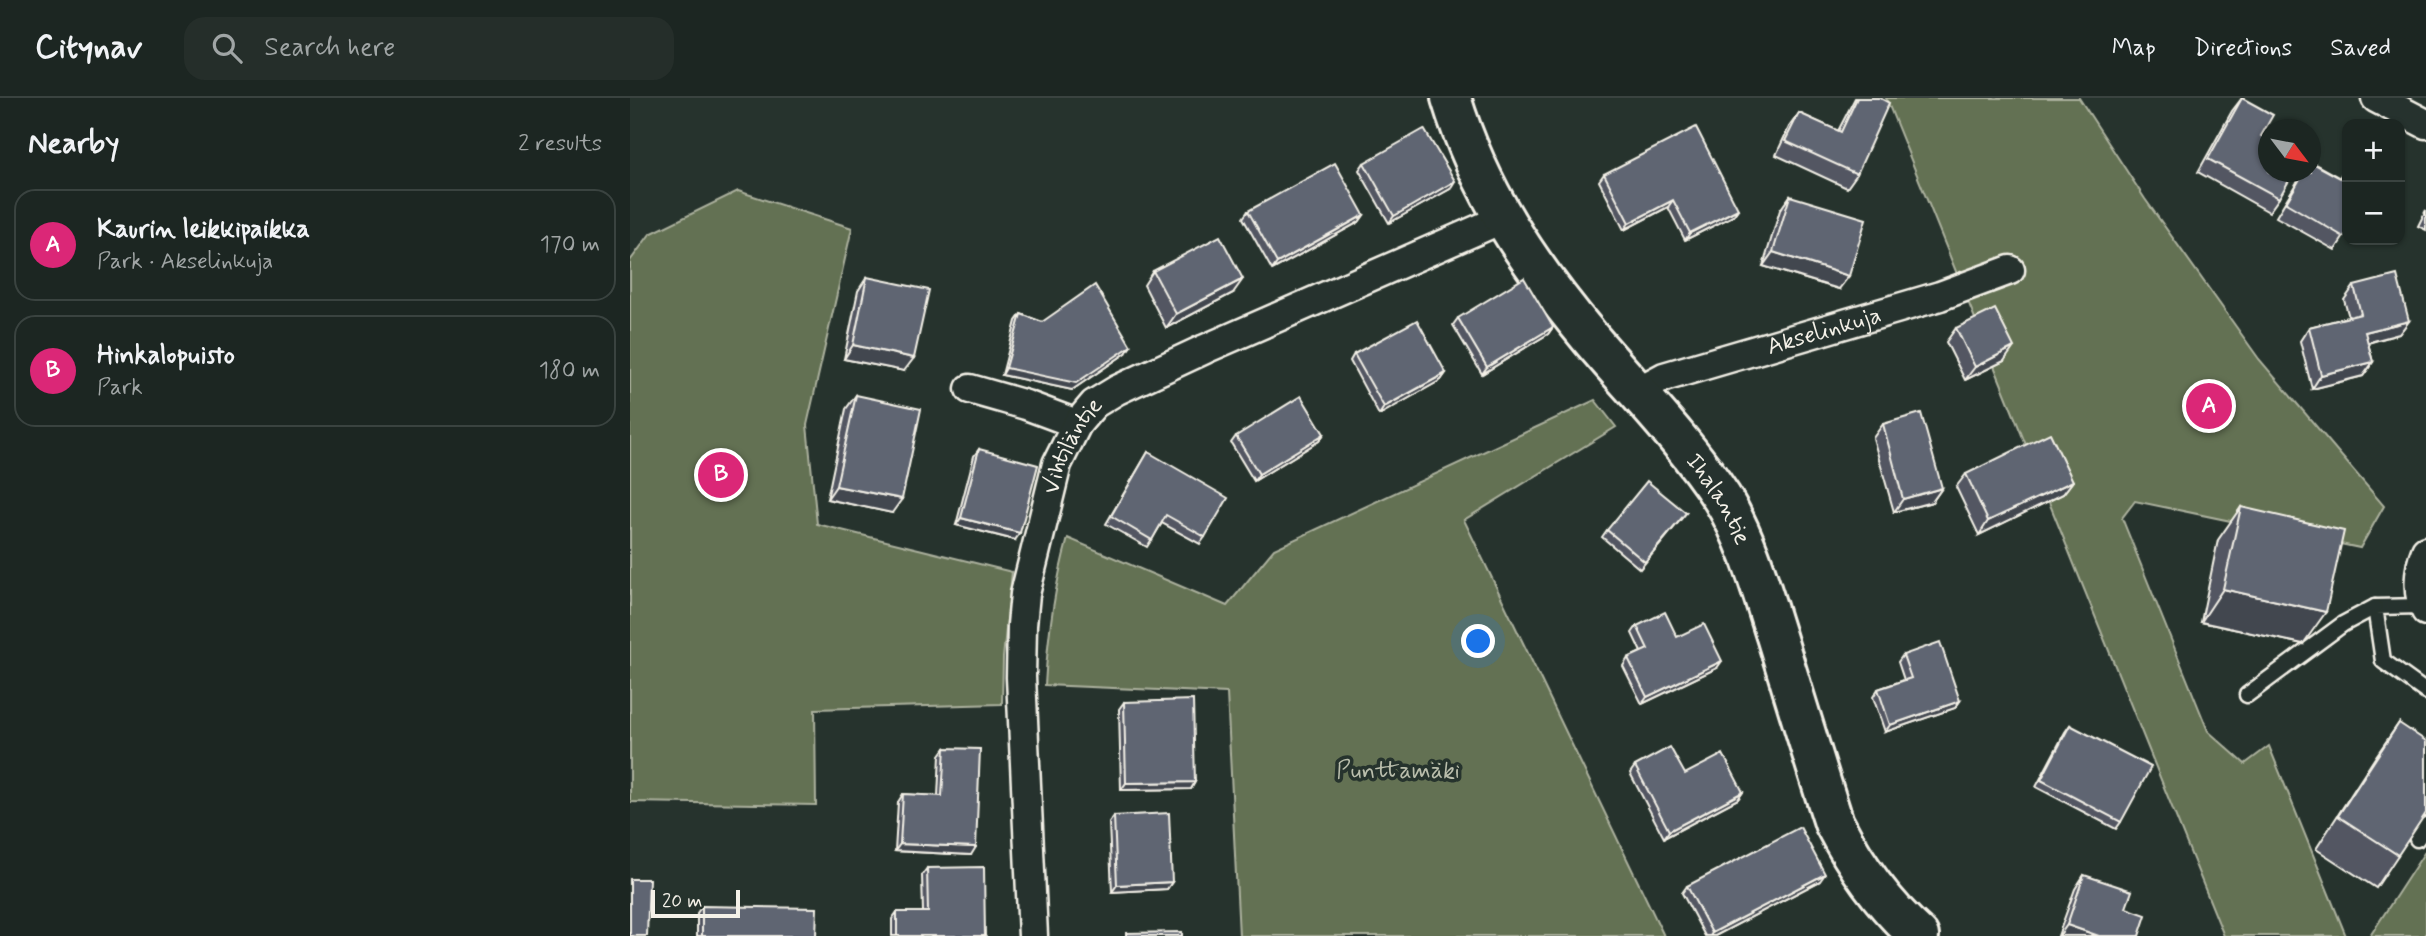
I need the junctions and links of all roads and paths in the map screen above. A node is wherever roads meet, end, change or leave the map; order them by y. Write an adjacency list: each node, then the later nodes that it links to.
1 (1451, 98): 4 (street, Ihalantie)
2 (2376, 98): 3 (street)
3 (2426, 124)
4 (1502, 219): 7 (street, Ihalantie); 8 (street, Vihtiläntie)
5 (2010, 270): 7 (street, Akselinkuja)
6 (970, 389): 8 (street)
7 (1638, 391): 17 (street, Ihalantie)
8 (1077, 424): 16 (street, Vihtiläntie)
9 (2426, 551): 11 (street)
10 (2375, 607): 11 (lane); 12 (lane); 13 (lane)
11 (2424, 609)
12 (2426, 692)
13 (2247, 695)
14 (2426, 825): 15 (lane)
15 (2417, 839)
16 (1033, 936)
17 (1919, 936)

